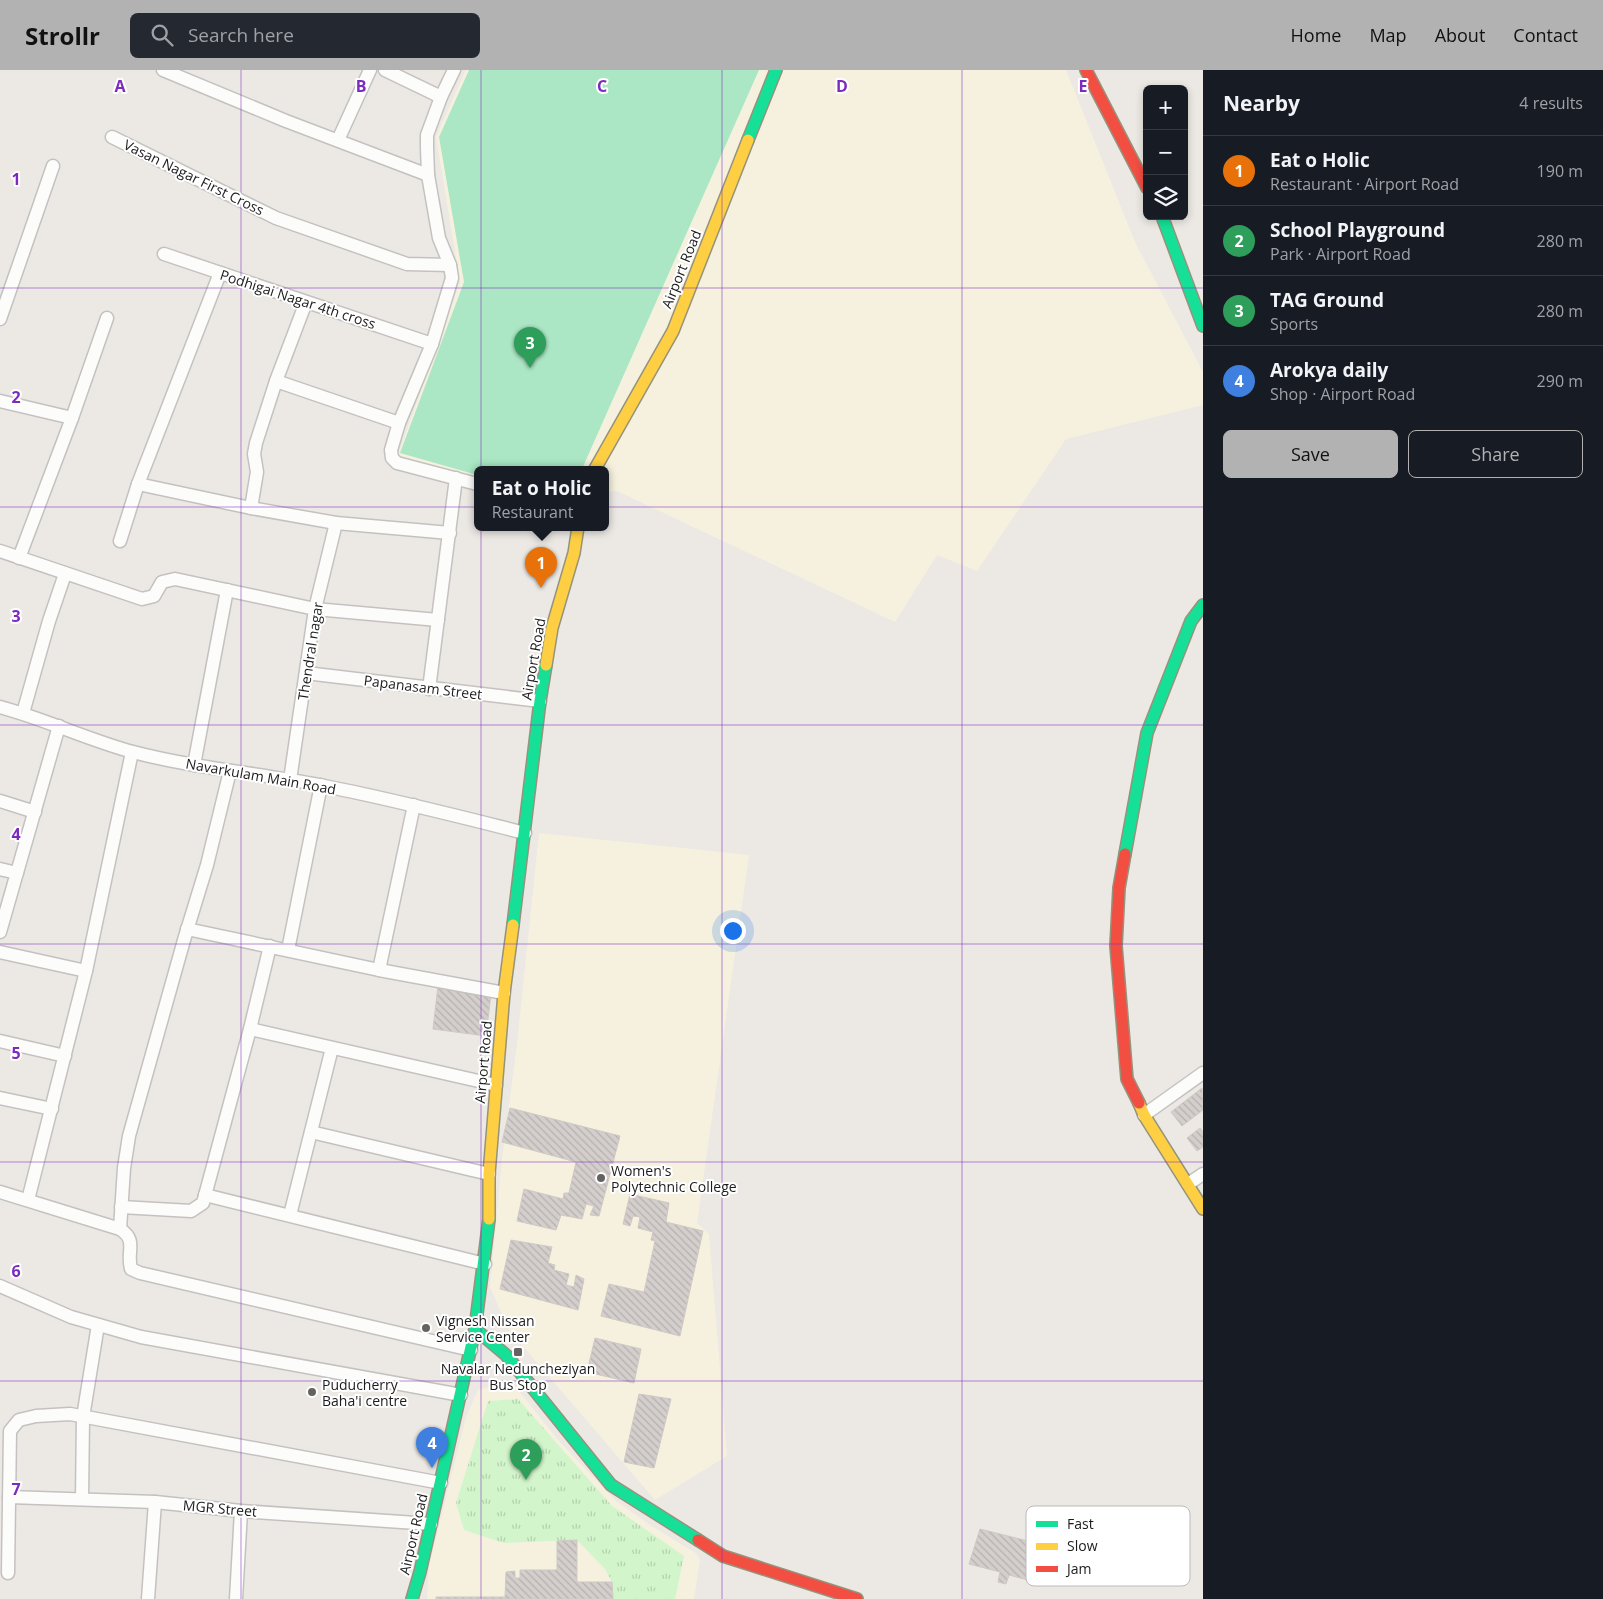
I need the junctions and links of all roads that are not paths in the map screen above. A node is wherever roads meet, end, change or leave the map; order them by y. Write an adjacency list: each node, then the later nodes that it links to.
1 (162, 70): 9 (street)
2 (370, 70): 9 (street)
3 (385, 70): 7 (street)
4 (454, 70): 7 (street)
5 (776, 70): 26 (street, Airport Road)
6 (1086, 70): 12 (street)
7 (441, 97): 11 (street)
8 (112, 137): 15 (street, Vasan Nagar First Cross)
9 (338, 140): 11 (street)
10 (53, 166): 18 (street)
11 (428, 175): 15 (street)
12 (1143, 180)
13 (1163, 220): 20 (street)
14 (164, 254): 16 (street, Podhigai Nagar 4th cross)
15 (450, 264): 21 (street)
16 (220, 273): 17 (street, Podhigai Nagar 4th cross); 29 (street)
17 (306, 302): 21 (street, Podhigai Nagar 4th cross); 22 (street)
18 (0, 318)
19 (106, 318): 24 (street)
20 (1203, 326)
21 (432, 344): 25 (street)
22 (276, 382): 25 (street); 30 (street)
23 (0, 401): 24 (street)
24 (72, 418): 36 (street)
25 (399, 423): 27 (street)
26 (597, 466)
27 (456, 478): 28 (street); 33 (street)
28 (474, 483)
29 (138, 484): 30 (street); 34 (street)
30 (251, 508): 31 (street)
31 (336, 523): 33 (street); 40 (street, Thendral nagar)
32 (577, 531): 44 (street, Airport Road)
33 (450, 533): 41 (street)
34 (120, 541)
35 (0, 551): 36 (street)
36 (19, 558): 37 (street)
37 (65, 574): 38 (street); 46 (street)
38 (227, 590): 40 (street); 49 (street)
39 (1203, 605): 75 (street)
40 (315, 609): 41 (street); 42 (street, Thendral nagar)
41 (438, 620): 43 (street)
42 (306, 673): 43 (street, Papanasam Street); 51 (street, Thendral nagar)
43 (429, 689): 44 (street, Papanasam Street)
44 (540, 701): 56 (street, Airport Road)
45 (0, 707): 46 (street, Navarkulam Main Road)
46 (23, 713): 47 (street, Navarkulam Main Road)
47 (59, 726): 48 (street, Navarkulam Main Road); 55 (street)
48 (132, 752): 49 (street, Navarkulam Main Road); 65 (street)
49 (194, 765): 50 (street, Navarkulam Main Road)
50 (230, 771): 51 (street, Navarkulam Main Road); 59 (street)
51 (290, 780): 52 (street, Navarkulam Main Road)
52 (321, 785): 54 (street, Navarkulam Main Road); 62 (street)
53 (0, 801): 55 (street)
54 (414, 806): 56 (street, Navarkulam Main Road); 64 (street)
55 (36, 812): 58 (street)
56 (525, 833): 66 (street, Airport Road)
57 (0, 869): 58 (street)
58 (17, 873): 60 (street)
59 (187, 929): 61 (street); 83 (street)
60 (0, 932)
61 (270, 946): 62 (street); 67 (street)
62 (288, 950): 64 (street)
63 (0, 952): 65 (street)
64 (379, 970): 66 (street)
65 (86, 971): 70 (street)
66 (504, 993): 72 (street, Airport Road)
67 (250, 1029): 69 (street); 81 (street)
68 (0, 1041): 70 (street)
69 (332, 1048): 72 (street); 76 (street)
70 (65, 1056): 74 (street)
71 (1203, 1073): 75 (street)
72 (496, 1085): 77 (street, Airport Road)
73 (0, 1098): 74 (street)
74 (52, 1109): 82 (street)
75 (1144, 1115): 79 (street)
76 (311, 1132): 77 (street); 85 (street)
77 (489, 1174): 87 (street, Airport Road)
78 (1203, 1174): 79 (street)
79 (1188, 1184): 84 (street)
80 (0, 1192): 82 (street)
81 (205, 1195): 83 (street); 85 (street)
82 (28, 1200): 86 (street)
83 (122, 1208): 86 (street)
84 (1203, 1209)
85 (290, 1215): 87 (street)
86 (120, 1229): 91 (street)
87 (485, 1264): 90 (street, Airport Road)
88 (0, 1286): 89 (street)
89 (98, 1325): 92 (street); 93 (street)
90 (476, 1329): 91 (street, Airport Road); 106 (street)
91 (471, 1350): 92 (street, Airport Road)
92 (461, 1395): 95 (street, Airport Road)
93 (83, 1416): 94 (street); 95 (street); 97 (street)
94 (5, 1446): 96 (street)
95 (441, 1483): 100 (street, Airport Road)
96 (9, 1497): 97 (street, MGR Street); 101 (street)
97 (82, 1499): 98 (street, MGR Street)
98 (155, 1502): 99 (street, MGR Street); 103 (street)
99 (241, 1511): 100 (street, MGR Street); 104 (street)
100 (431, 1524): 105 (street, Airport Road)
101 (4, 1542): 102 (street)
102 (8, 1573)
103 (148, 1599)
104 (236, 1599)
105 (412, 1599)
106 (857, 1599)

